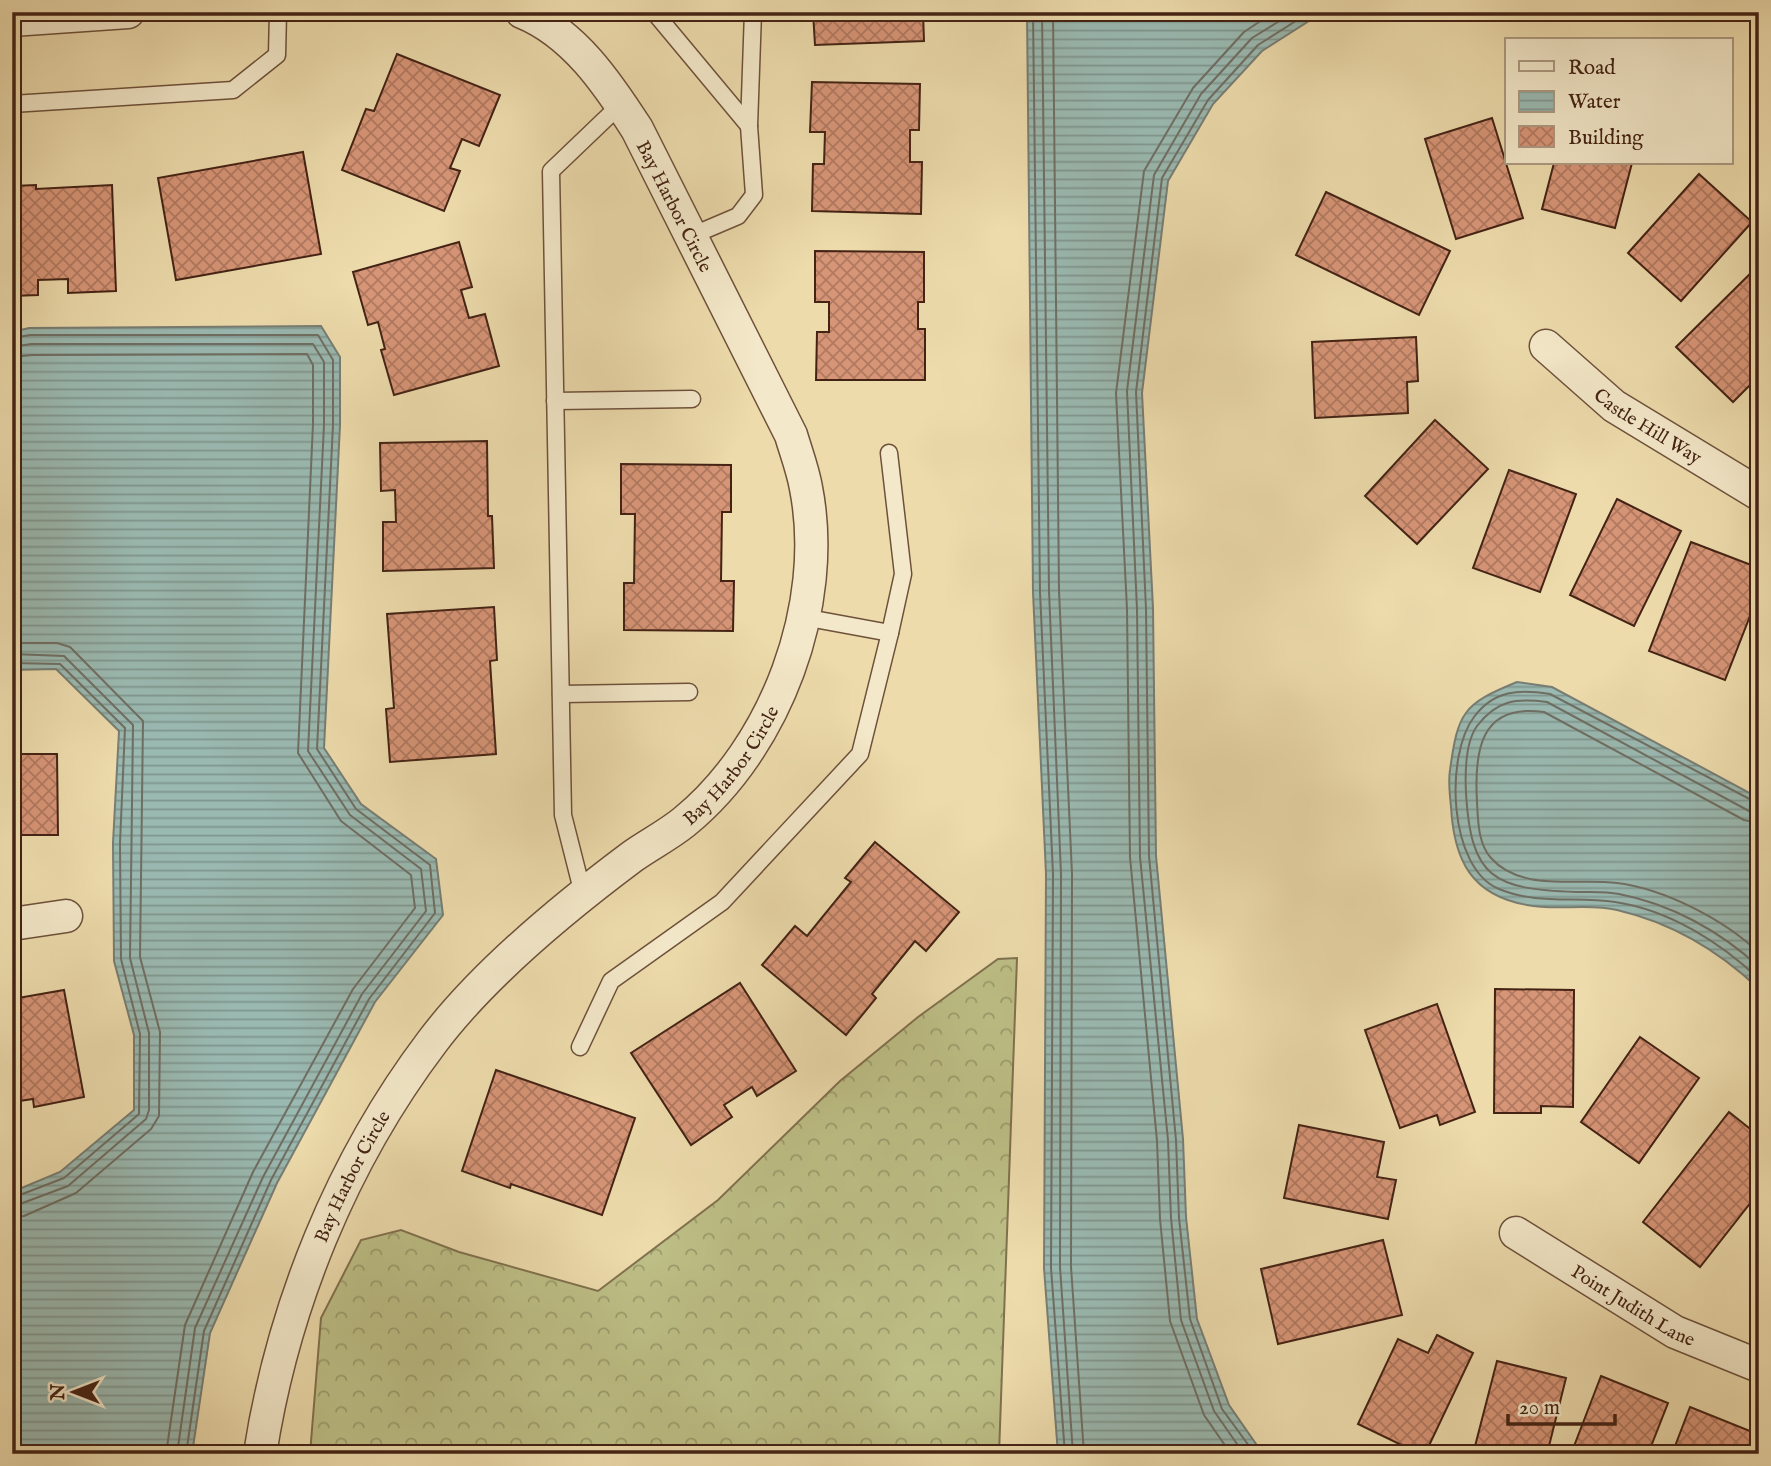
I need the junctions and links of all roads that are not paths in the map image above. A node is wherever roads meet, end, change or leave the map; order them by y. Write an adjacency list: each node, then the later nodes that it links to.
1 (128, 12): 6 (street)
2 (278, 12): 7 (lane)
3 (523, 12): 8 (street, Bay Harbor Circle)
4 (654, 12): 9 (lane)
5 (753, 12): 9 (lane)
6 (12, 20)
7 (12, 104)
8 (621, 104): 10 (street, Bay Harbor Circle); 13 (lane)
9 (748, 126): 10 (lane)
10 (691, 236): 16 (street, Bay Harbor Circle)
11 (1546, 345): 15 (street, Castle Hill Way)
12 (692, 399): 13 (lane)
13 (555, 401): 19 (lane)
14 (889, 453): 17 (lane)
15 (1759, 494)
16 (803, 617): 17 (lane); 20 (street, Bay Harbor Circle)
17 (890, 633): 23 (lane)
18 (689, 692): 19 (lane)
19 (561, 694): 20 (lane)
20 (583, 894): 26 (street, Bay Harbor Circle)
21 (66, 916): 22 (street)
22 (12, 924)
23 (580, 1047)
24 (1516, 1233): 25 (street, Point Judith Lane)
25 (1759, 1366)
26 (260, 1454)

